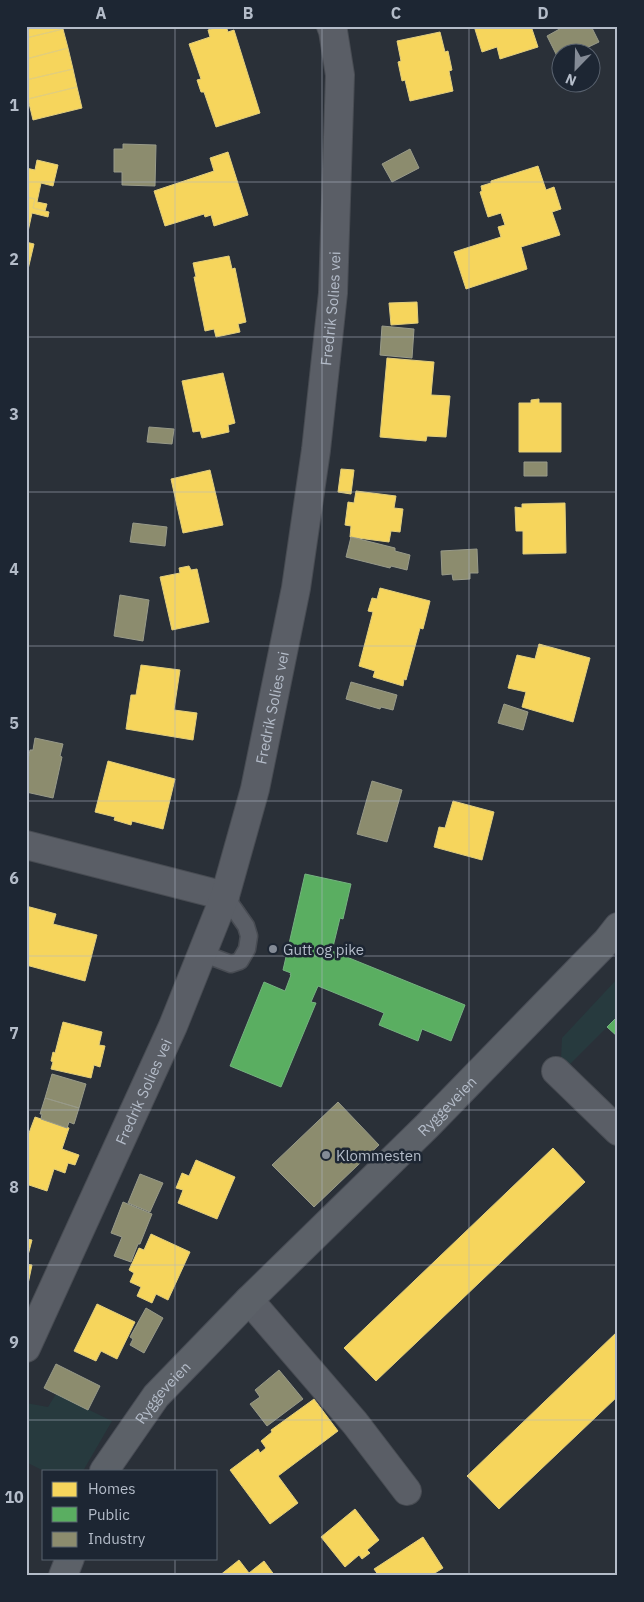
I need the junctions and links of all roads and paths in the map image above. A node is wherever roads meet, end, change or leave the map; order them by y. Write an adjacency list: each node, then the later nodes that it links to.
1 (331, 26): 3 (street, Fredrik Solies vei)
2 (26, 845): 3 (street)
3 (226, 896): 5 (street, Fredrik Solies vei); 5 (lane)
4 (618, 927): 8 (main road, Ryggeveien)
5 (202, 953): 9 (street, Fredrik Solies vei)
6 (556, 1071): 7 (street)
7 (618, 1132)
8 (249, 1300): 10 (main road, Ryggeveien); 11 (street)
9 (26, 1348)
10 (105, 1470)
11 (406, 1491)
12 (69, 1560): 13 (main road)
13 (63, 1576)

